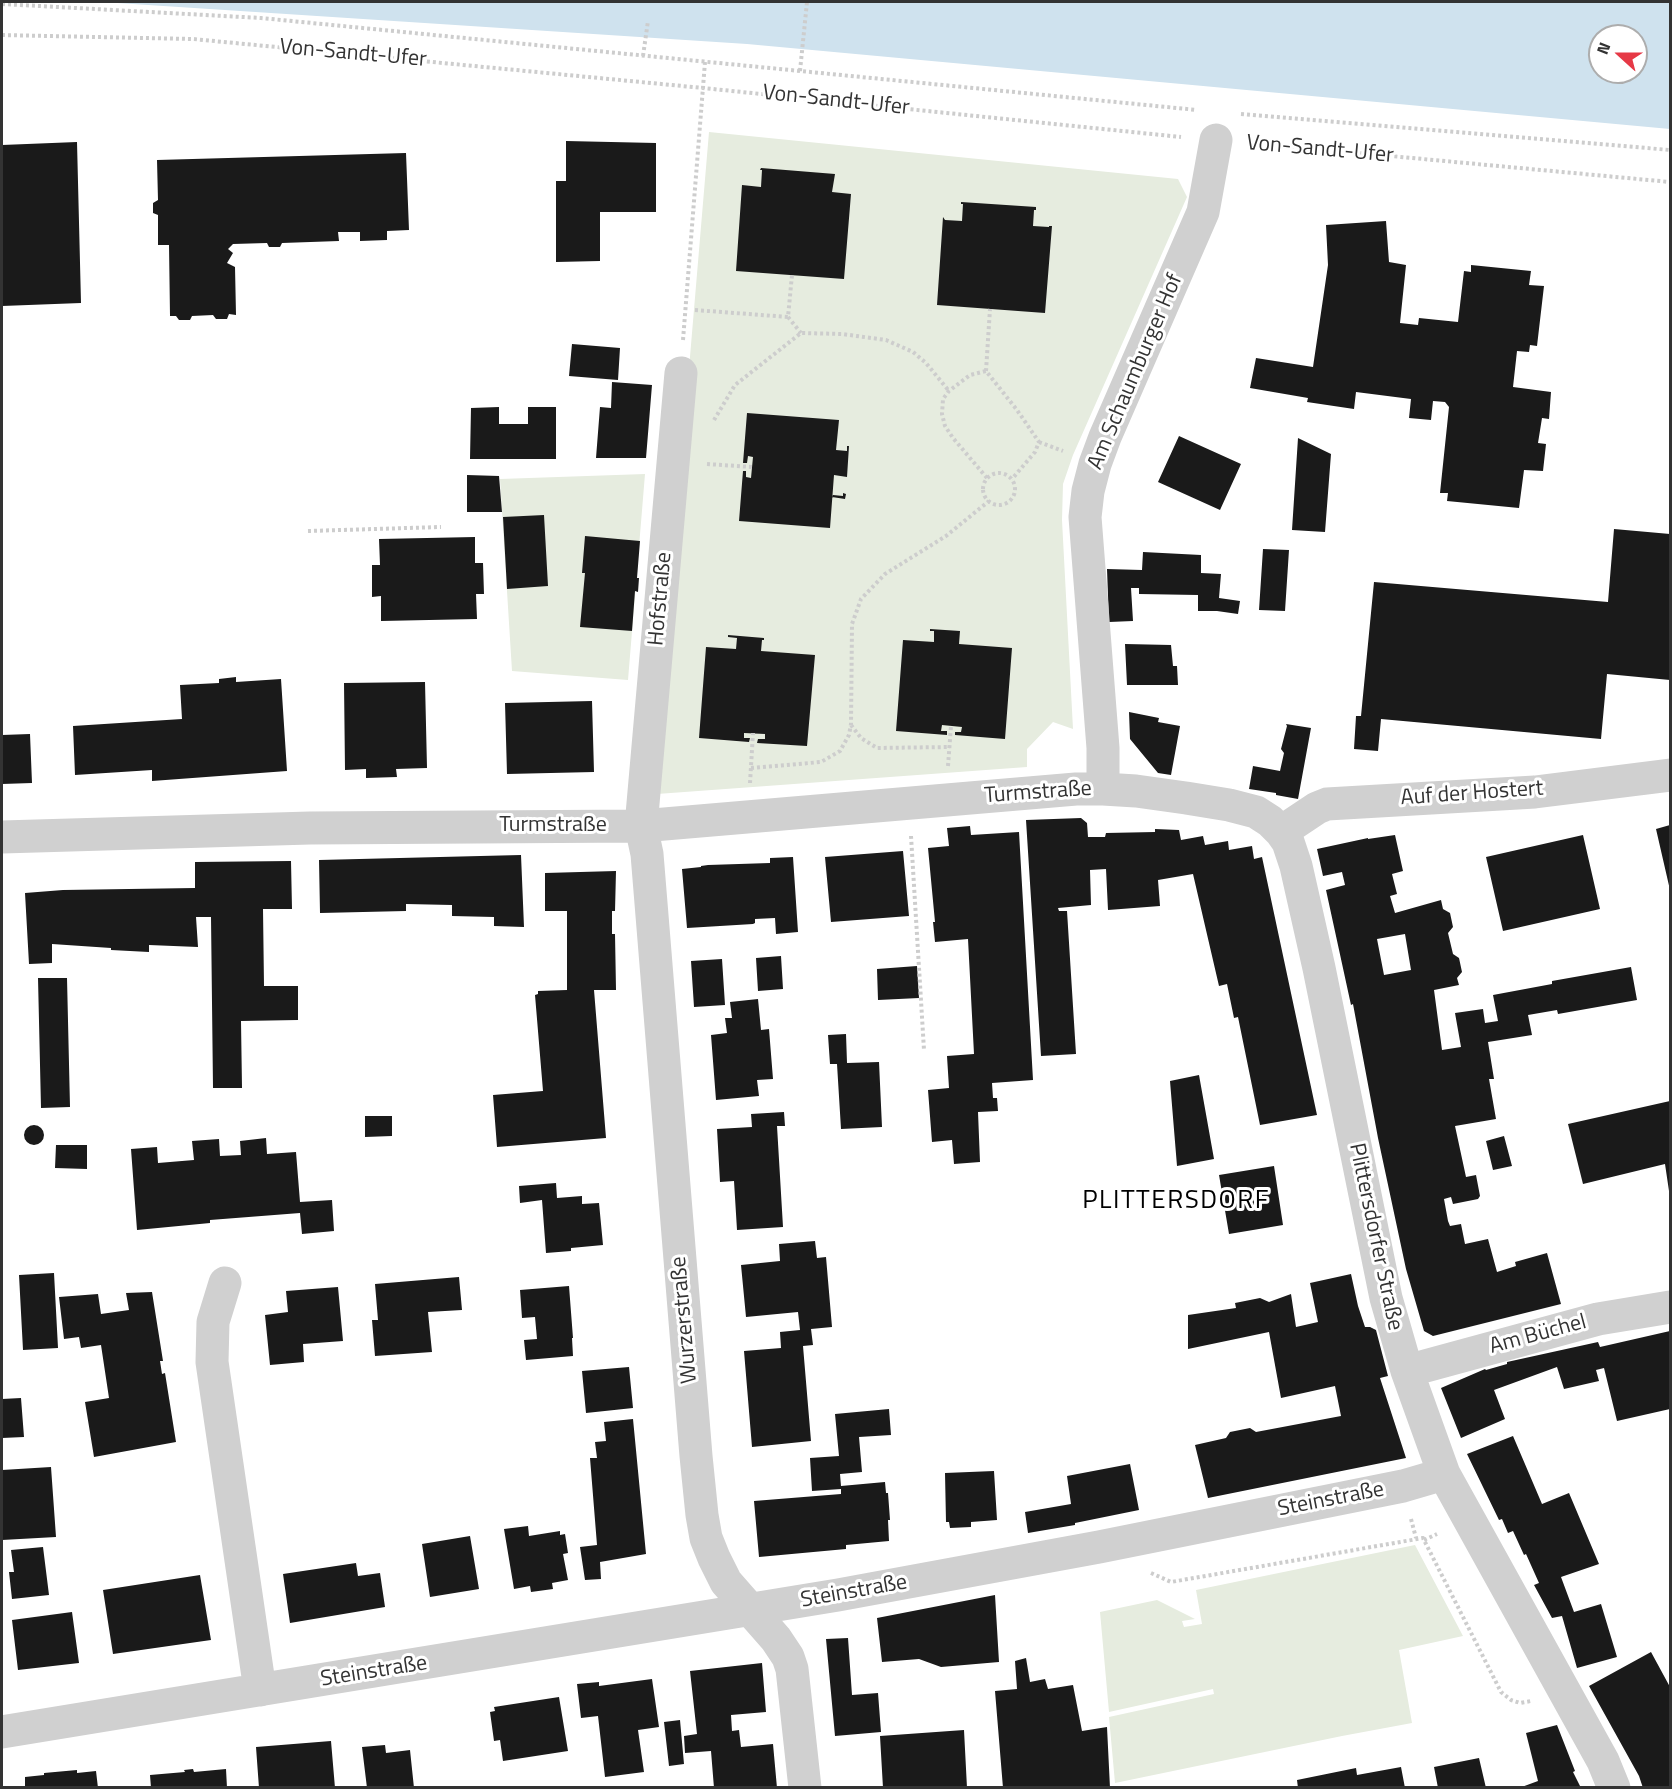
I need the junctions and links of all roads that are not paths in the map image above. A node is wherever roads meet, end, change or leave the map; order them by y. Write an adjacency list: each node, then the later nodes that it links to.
1 (1225, 127): 4 (street, Am Schaumburger Hof)
2 (681, 373): 5 (street, Hofstraße)
3 (1671, 775): 6 (street, Auf der Hostert)
4 (1103, 789): 5 (street, Turmstraße); 6 (street, Plittersdorfer Straße)
5 (641, 826): 7 (street, Turmstraße); 12 (street, Wurzerstraße)
6 (1281, 832): 10 (street, Plittersdorfer Straße)
7 (2, 837)
8 (225, 1283): 13 (street)
9 (1671, 1307): 10 (street, Am Büchel)
10 (1407, 1371): 11 (street, Plittersdorfer Straße)
11 (1444, 1474): 12 (street, Steinstraße); 16 (street, Plittersdorfer Straße)
12 (750, 1610): 13 (street, Steinstraße); 15 (street, Wurzerstraße)
13 (260, 1690): 14 (street, Steinstraße)
14 (2, 1732)
15 (805, 1788)
16 (1614, 1788)

